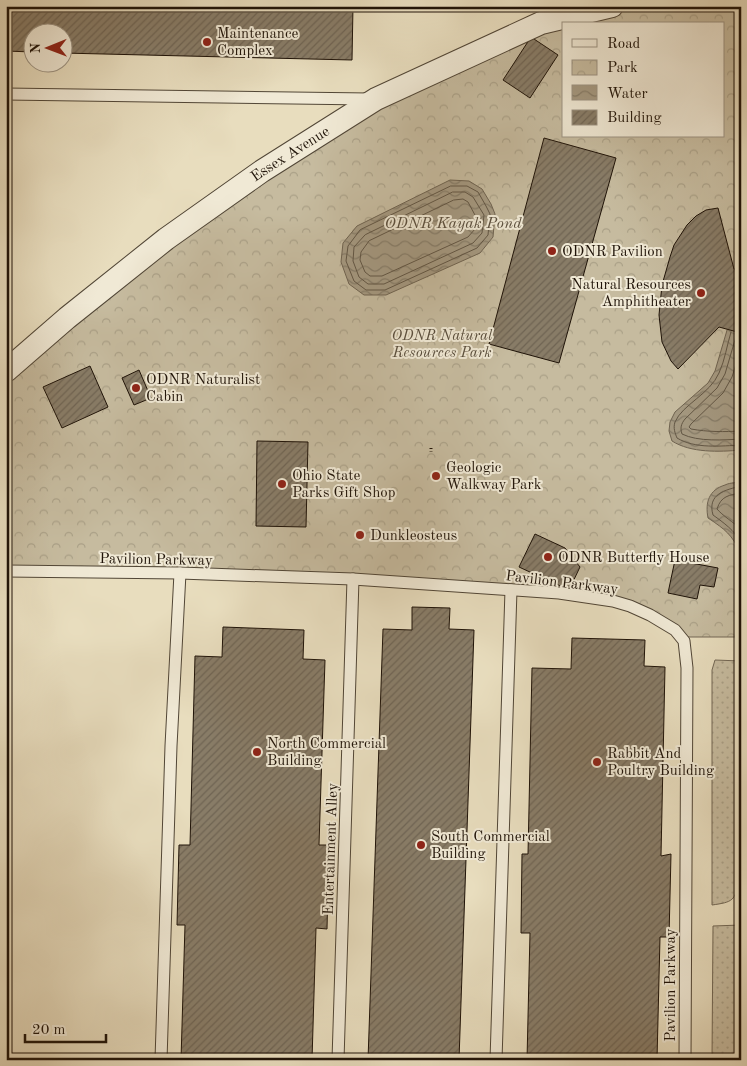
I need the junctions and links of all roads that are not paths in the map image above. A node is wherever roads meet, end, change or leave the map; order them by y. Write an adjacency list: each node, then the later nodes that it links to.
1 (612, 6): 3 (street, Essex Avenue)
2 (6, 94): 3 (lane)
3 (376, 99): 4 (street, Essex Avenue)
4 (6, 371)
5 (6, 571): 6 (lane, Pavilion Parkway)
6 (180, 573): 7 (lane, Pavilion Parkway); 9 (lane)
7 (353, 579): 8 (lane, Pavilion Parkway); 10 (lane, Entertainment Alley)
8 (511, 590): 11 (lane); 12 (lane, Pavilion Parkway)
9 (161, 1060)
10 (338, 1060)
11 (496, 1060)
12 (685, 1060)

